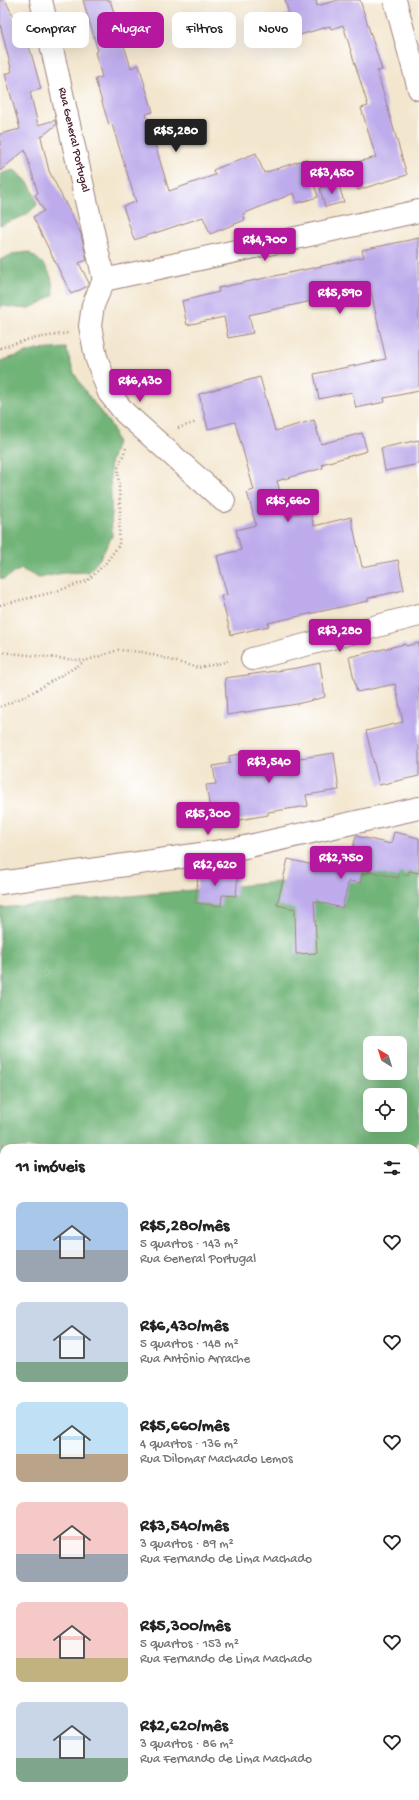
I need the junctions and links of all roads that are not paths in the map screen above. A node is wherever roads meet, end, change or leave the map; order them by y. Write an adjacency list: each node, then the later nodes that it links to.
1 (41, 0): 5 (street, Rua General Portugal)
2 (395, 0): 3 (street)
3 (419, 89)
4 (419, 211): 5 (street)
5 (104, 280): 6 (street)
6 (224, 501)
7 (419, 615): 8 (street)
8 (252, 659)
9 (419, 808): 10 (street)
10 (0, 883)

